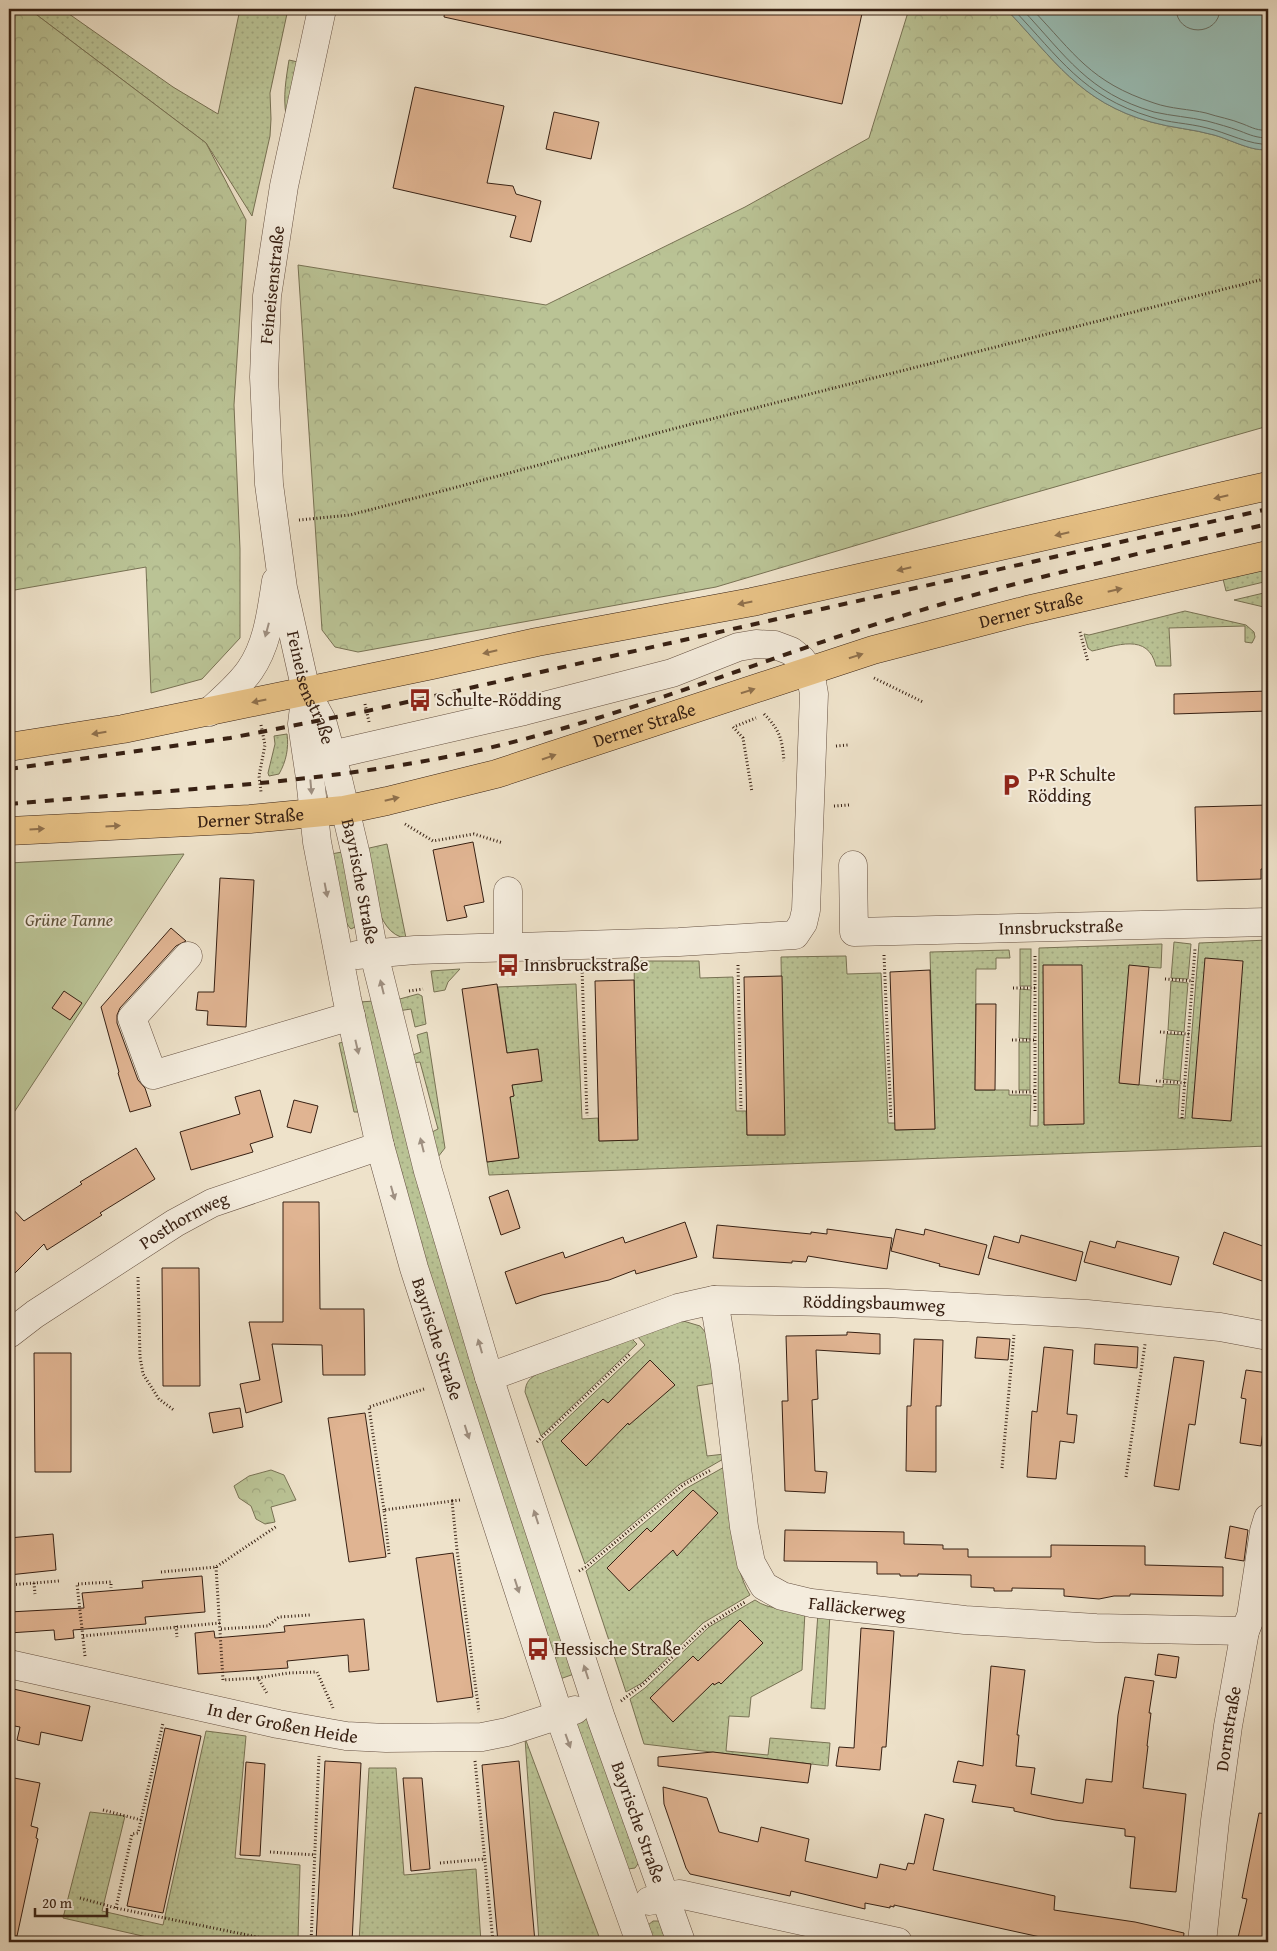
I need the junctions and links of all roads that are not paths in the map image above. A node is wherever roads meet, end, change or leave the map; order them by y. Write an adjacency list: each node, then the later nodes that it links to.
1 (322, 9): 4 (street, Feineisenstraße)
2 (1268, 486): 6 (main road, one-way to 6)
3 (1268, 555): 5 (main road, Derner Straße, one-way to 3)
4 (279, 565): 6 (street, Feineisenstraße); 7 (street, Feineisenstraße, one-way to 7)
5 (810, 671): 9 (street); 10 (main road, Derner Straße, one-way to 5); 16 (street)
6 (306, 691): 7 (main road, one-way to 7); 9 (street, Bayrische Straße)
7 (209, 712): 8 (main road, one-way to 8)
8 (9, 747)
9 (320, 758): 10 (street, Feineisenstraße); 11 (street, Bayrische Straße, one-way to 11)
10 (344, 810): 11 (main road, Derner Straße); 17 (street, Bayrische Straße)
11 (313, 814): 12 (main road, Derner Straße, one-way to 11); 19 (street, Bayrische Straße, one-way to 19)
12 (9, 831)
13 (853, 865): 15 (street, Innsbruckstraße)
14 (508, 891): 16 (street)
15 (1268, 922)
16 (508, 946): 17 (street)
17 (374, 954): 19 (street, Bayrische Straße); 25 (street, Bayrische Straße, one-way to 17)
18 (188, 956): 20 (street)
19 (339, 957): 20 (street, Bayrische Straße)
20 (351, 1016): 21 (street, Bayrische Straße, one-way to 21)
21 (380, 1146): 23 (street, Posthornweg); 30 (street, Bayrische Straße, one-way to 30)
22 (714, 1300): 24 (street, Röddingsbaumweg); 25 (street, Röddingsbaumweg); 27 (street, Falläckerweg)
23 (9, 1334)
24 (1268, 1336)
25 (489, 1376): 29 (street, Bayrische Straße, one-way to 25)
26 (1268, 1518): 27 (street, Dornstraße)
27 (1255, 1622): 36 (street, Dornstraße)
28 (9, 1664): 30 (street, In der Großen Heide)
29 (596, 1703): 30 (street); 31 (street, Bayrische Straße)
30 (559, 1715): 32 (street, Bayrische Straße, one-way to 32)
31 (666, 1896): 32 (street); 34 (street, Bayrische Straße); 35 (street)
32 (628, 1908): 33 (street, Bayrische Straße)
33 (640, 1942)
34 (681, 1942)
35 (898, 1942)
36 (1202, 1942)

